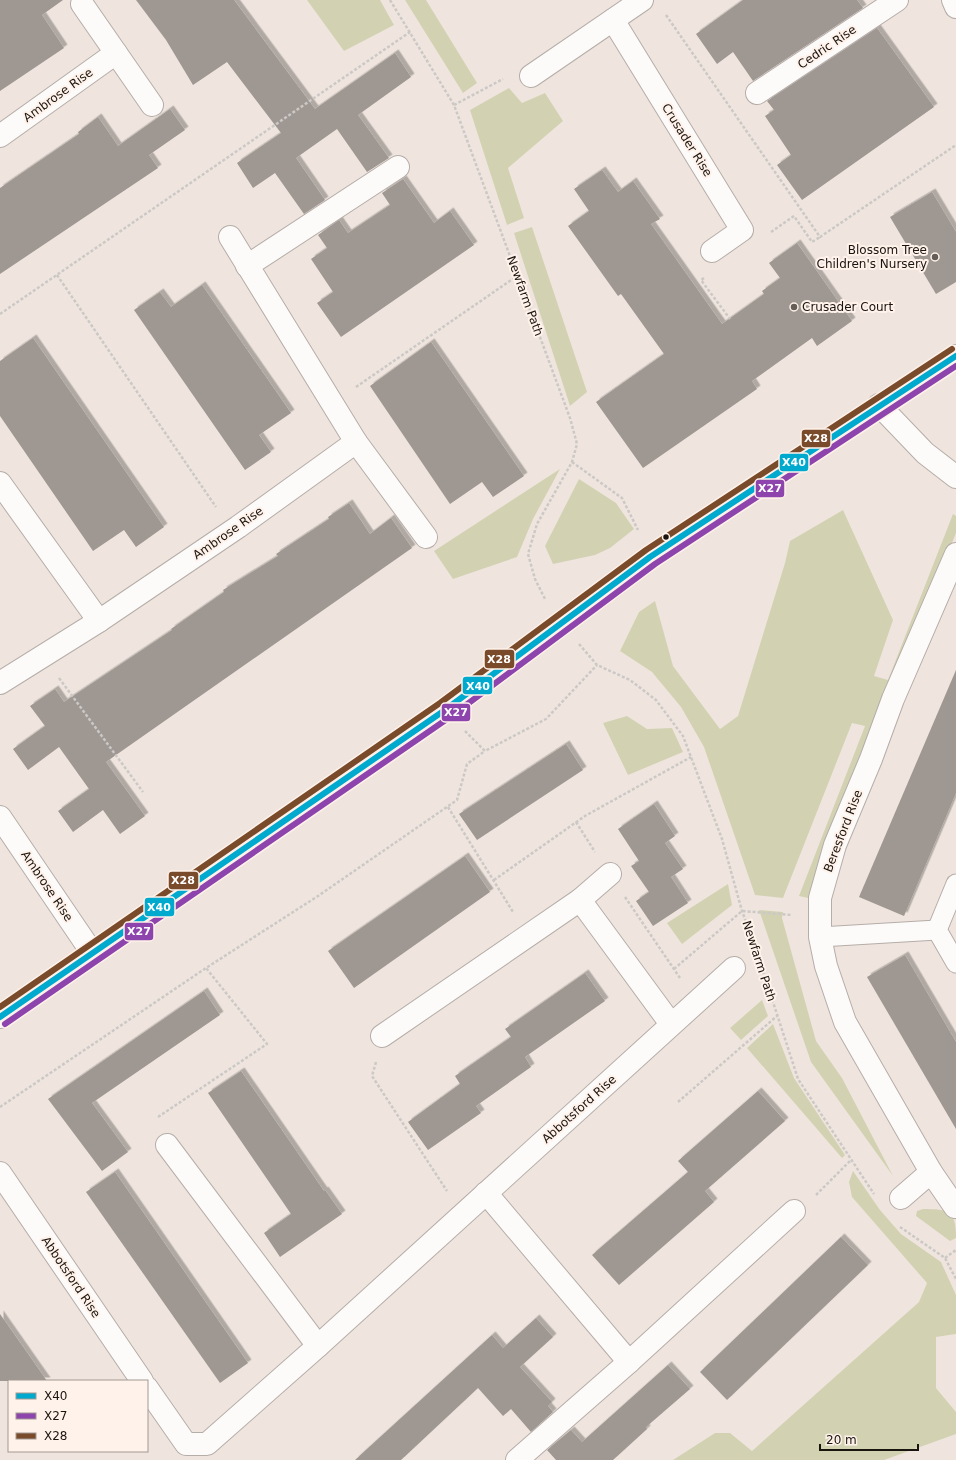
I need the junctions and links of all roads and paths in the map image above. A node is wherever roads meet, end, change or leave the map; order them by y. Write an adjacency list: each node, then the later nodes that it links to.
1 (390, 0): 9 (path, Newfarm Path)
2 (642, 0): 8 (street)
3 (897, 0): 12 (street, Cedric Rise)
4 (953, 0): 6 (street)
5 (82, 4): 10 (street)
6 (956, 7)
7 (664, 13): 20 (path)
8 (613, 20): 11 (street); 21 (street, Crusader Rise)
9 (410, 32): 14 (path, Newfarm Path); 23 (path)
10 (116, 54): 13 (street); 15 (street, Ambrose Rise)
11 (531, 76): 14 (path)
12 (757, 93)
13 (152, 105)
14 (454, 106): 24 (path, Newfarm Path)
15 (0, 136)
16 (956, 145): 20 (path)
17 (398, 167): 22 (street)
18 (802, 227): 20 (path)
19 (230, 237): 22 (street)
20 (820, 237)
21 (712, 250)
22 (247, 266): 27 (street)
23 (57, 275): 25 (path); 33 (path)
24 (517, 276): 27 (path); 30 (path, Newfarm Path)
25 (0, 314)
26 (956, 356): 28 (street)
27 (331, 404): 29 (street)
28 (879, 405): 31 (street); 36 (street)
29 (356, 442): 33 (street, Ambrose Rise); 34 (street)
30 (572, 462): 36 (path); 38 (path, Newfarm Path)
31 (956, 477)
32 (1, 486): 39 (street)
33 (232, 531): 39 (street, Ambrose Rise)
34 (426, 537)
35 (956, 554): 37 (street, Beresford Rise)
36 (650, 556): 44 (street)
37 (951, 582): 56 (street, Beresford Rise)
38 (545, 599)
39 (99, 621): 41 (street, Ambrose Rise)
40 (577, 641): 42 (path, Newfarm Path)
41 (54, 649): 43 (street, Ambrose Rise); 47 (path)
42 (597, 665): 45 (path); 46 (path, Newfarm Path)
43 (0, 683)
44 (445, 710): 45 (path); 59 (street)
45 (485, 751): 48 (path)
46 (691, 757): 50 (path); 55 (path, Newfarm Path)
47 (143, 792)
48 (448, 807): 52 (path); 63 (path)
49 (0, 817): 59 (street, Ambrose Rise)
50 (576, 822): 51 (path); 52 (path)
51 (610, 874): 54 (street); 64 (path)
52 (494, 880): 58 (path)
53 (956, 884): 57 (lane)
54 (580, 900): 58 (street); 69 (street)
55 (742, 911): 56 (path); 60 (path, Newfarm Path); 64 (path)
56 (820, 927): 57 (lane); 75 (street, Beresford Rise)
57 (937, 930): 61 (lane)
58 (528, 935): 70 (street)
59 (93, 954): 68 (street)
60 (758, 956)
61 (956, 963)
62 (760, 964): 67 (path, Newfarm Path)
63 (206, 968): 72 (path); 73 (path)
64 (674, 968): 66 (path)
65 (734, 968): 66 (street, Abbotsford Rise)
66 (697, 1002): 69 (street, Abbotsford Rise)
67 (777, 1016): 71 (path); 74 (path, Newfarm Path)
68 (0, 1017)
69 (671, 1024): 77 (street, Abbotsford Rise)
70 (382, 1036): 82 (path)
71 (678, 1102)
72 (0, 1107)
73 (167, 1145): 87 (street)
74 (851, 1160): 78 (path, Newfarm Path); 81 (path)
75 (931, 1172): 79 (street); 80 (street, Beresford Rise)
76 (0, 1173): 89 (street, Abbotsford Rise)
77 (486, 1193): 82 (street, Abbotsford Rise); 88 (street)
78 (877, 1198)
79 (901, 1198)
80 (955, 1207)
81 (794, 1211): 88 (street)
82 (462, 1215): 87 (street, Abbotsford Rise)
83 (895, 1221): 85 (path)
84 (956, 1250): 85 (path)
85 (945, 1258): 86 (path)
86 (956, 1279)
87 (318, 1346): 90 (street, Abbotsford Rise)
88 (630, 1362): 91 (street)
89 (141, 1380)
90 (148, 1389)
91 (517, 1460)

